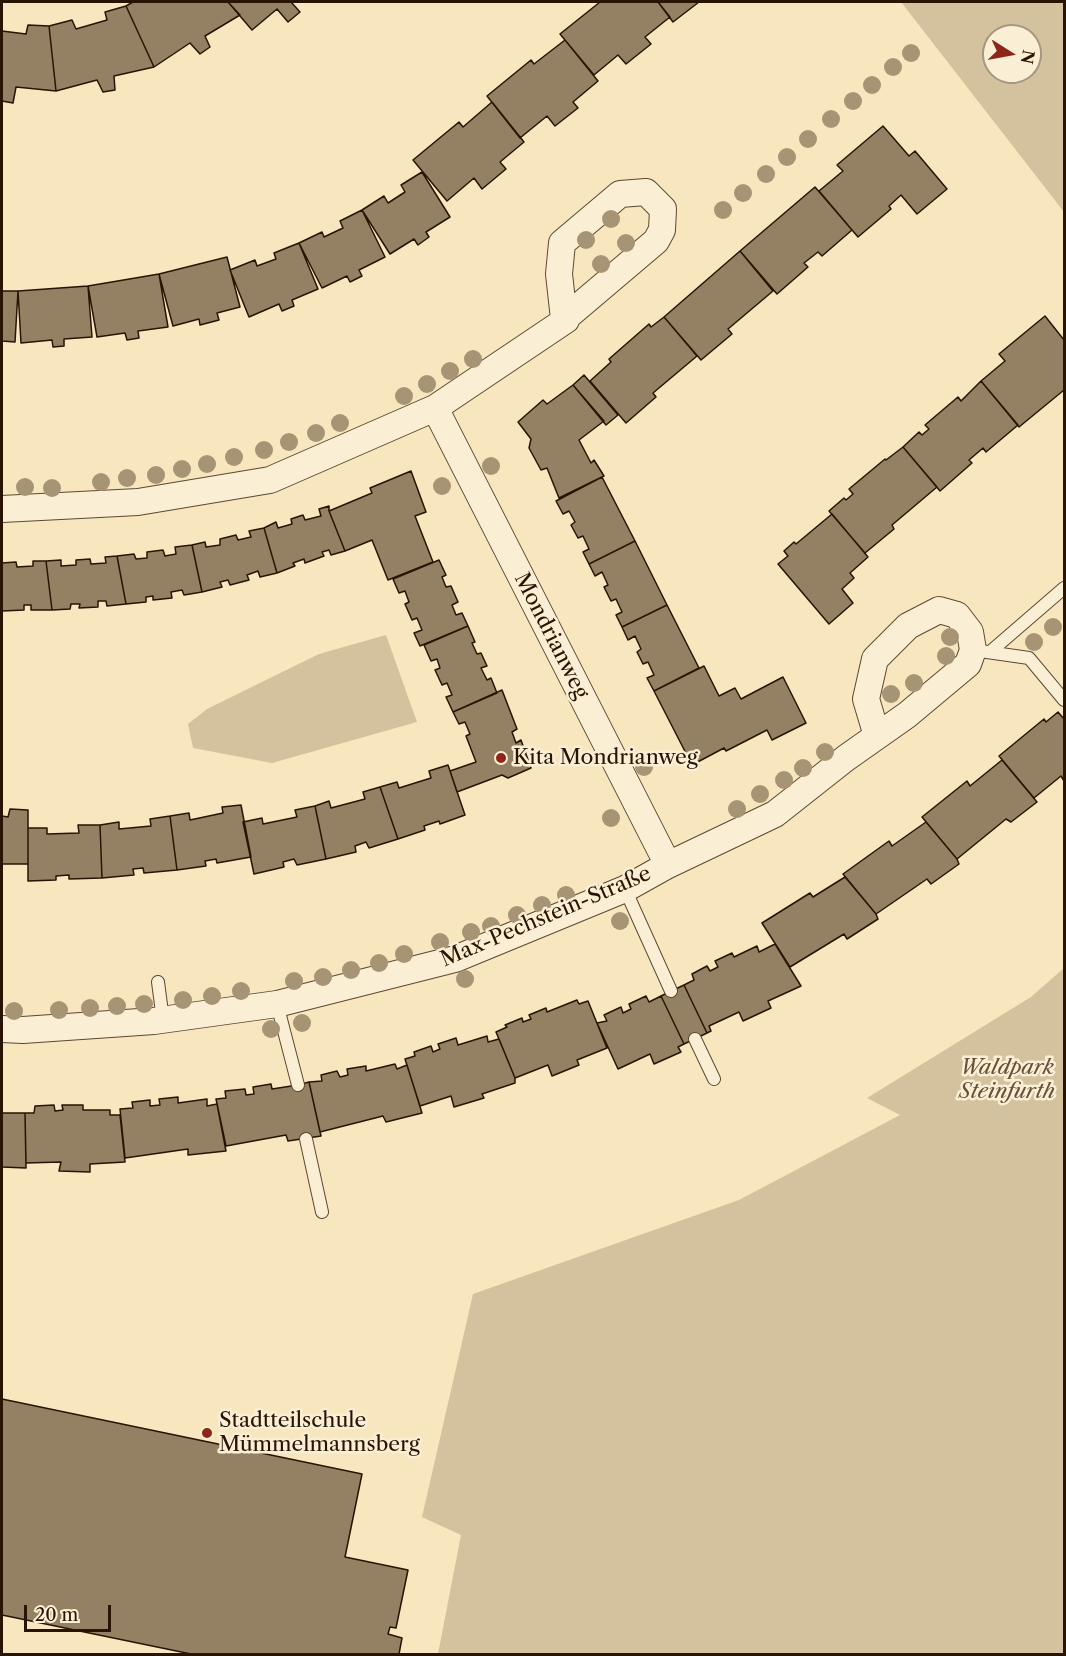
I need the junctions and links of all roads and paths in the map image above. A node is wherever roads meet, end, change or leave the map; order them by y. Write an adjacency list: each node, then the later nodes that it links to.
1 (564, 319): 1 (street); 2 (street)
2 (435, 408): 3 (street); 8 (street, Mondrianweg)
3 (2, 509)
4 (1065, 588): 5 (lane)
5 (981, 651): 6 (lane); 7 (street, Max-Pechstein-Straße); 7 (street)
6 (1065, 700)
7 (877, 736): 8 (street, Max-Pechstein-Straße)
8 (668, 865): 9 (street, Max-Pechstein-Straße)
9 (625, 889): 11 (lane); 12 (street, Max-Pechstein-Straße)
10 (159, 982): 13 (lane)
11 (671, 991)
12 (277, 1004): 13 (street, Max-Pechstein-Straße); 17 (lane)
13 (162, 1020): 14 (street, Max-Pechstein-Straße)
14 (2, 1029)
15 (695, 1039): 16 (lane)
16 (714, 1079)
17 (298, 1085)
18 (306, 1139): 19 (lane)
19 (322, 1212)

